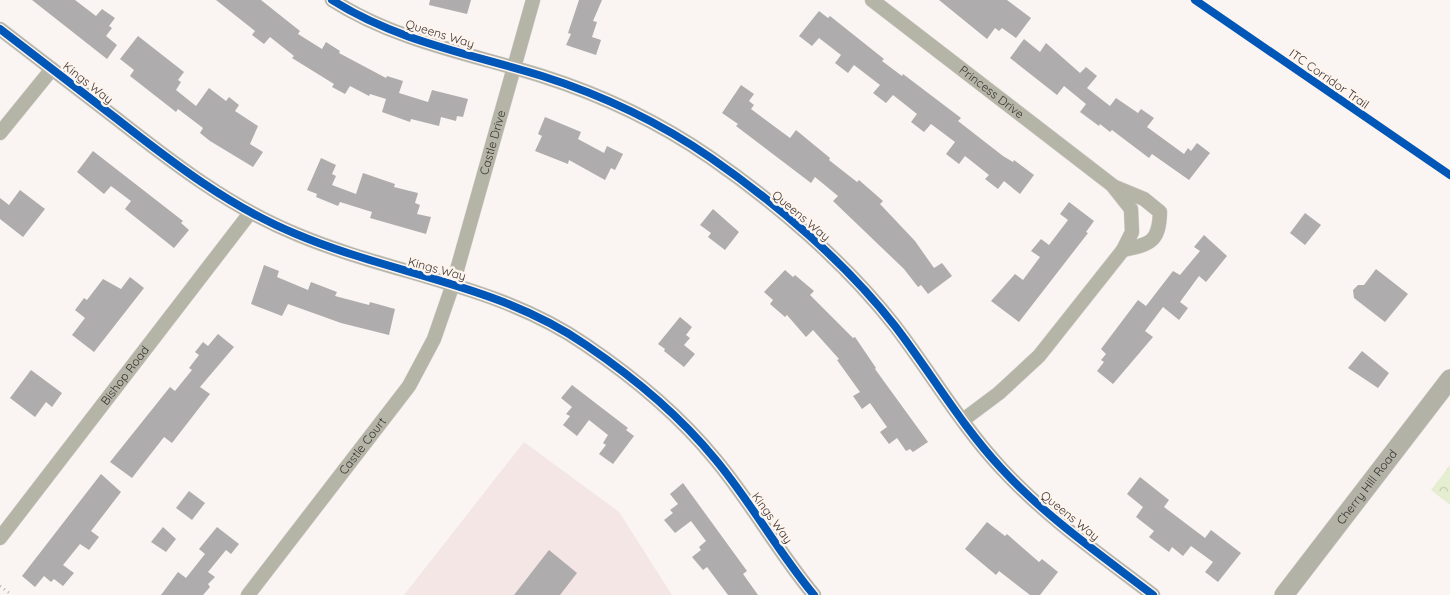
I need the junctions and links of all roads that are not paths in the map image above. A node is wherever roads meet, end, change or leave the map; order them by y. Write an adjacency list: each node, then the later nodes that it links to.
1 (332, 0): 5 (street, Queens Way)
2 (533, 0): 5 (street, Castle Drive)
3 (872, 0): 8 (street, Princess Drive)
4 (0, 29): 6 (street, Kings Way)
5 (512, 68): 11 (street, Castle Drive); 13 (street, Queens Way)
6 (52, 69): 7 (street); 9 (street, Kings Way)
7 (0, 133)
8 (1112, 185): 10 (street, Princess Drive); 10 (street, Princess Drive)
9 (250, 213): 11 (street, Kings Way); 14 (street, Bishop Road)
10 (1124, 250): 13 (street, Princess Drive)
11 (453, 284): 15 (street, Castle Court); 16 (street, Kings Way)
12 (1450, 379): 18 (main road, Cherry Hill Road)
13 (963, 420): 17 (street, Queens Way)
14 (0, 538)
15 (248, 595)
16 (814, 595)
17 (1153, 595)
18 (1284, 595)

